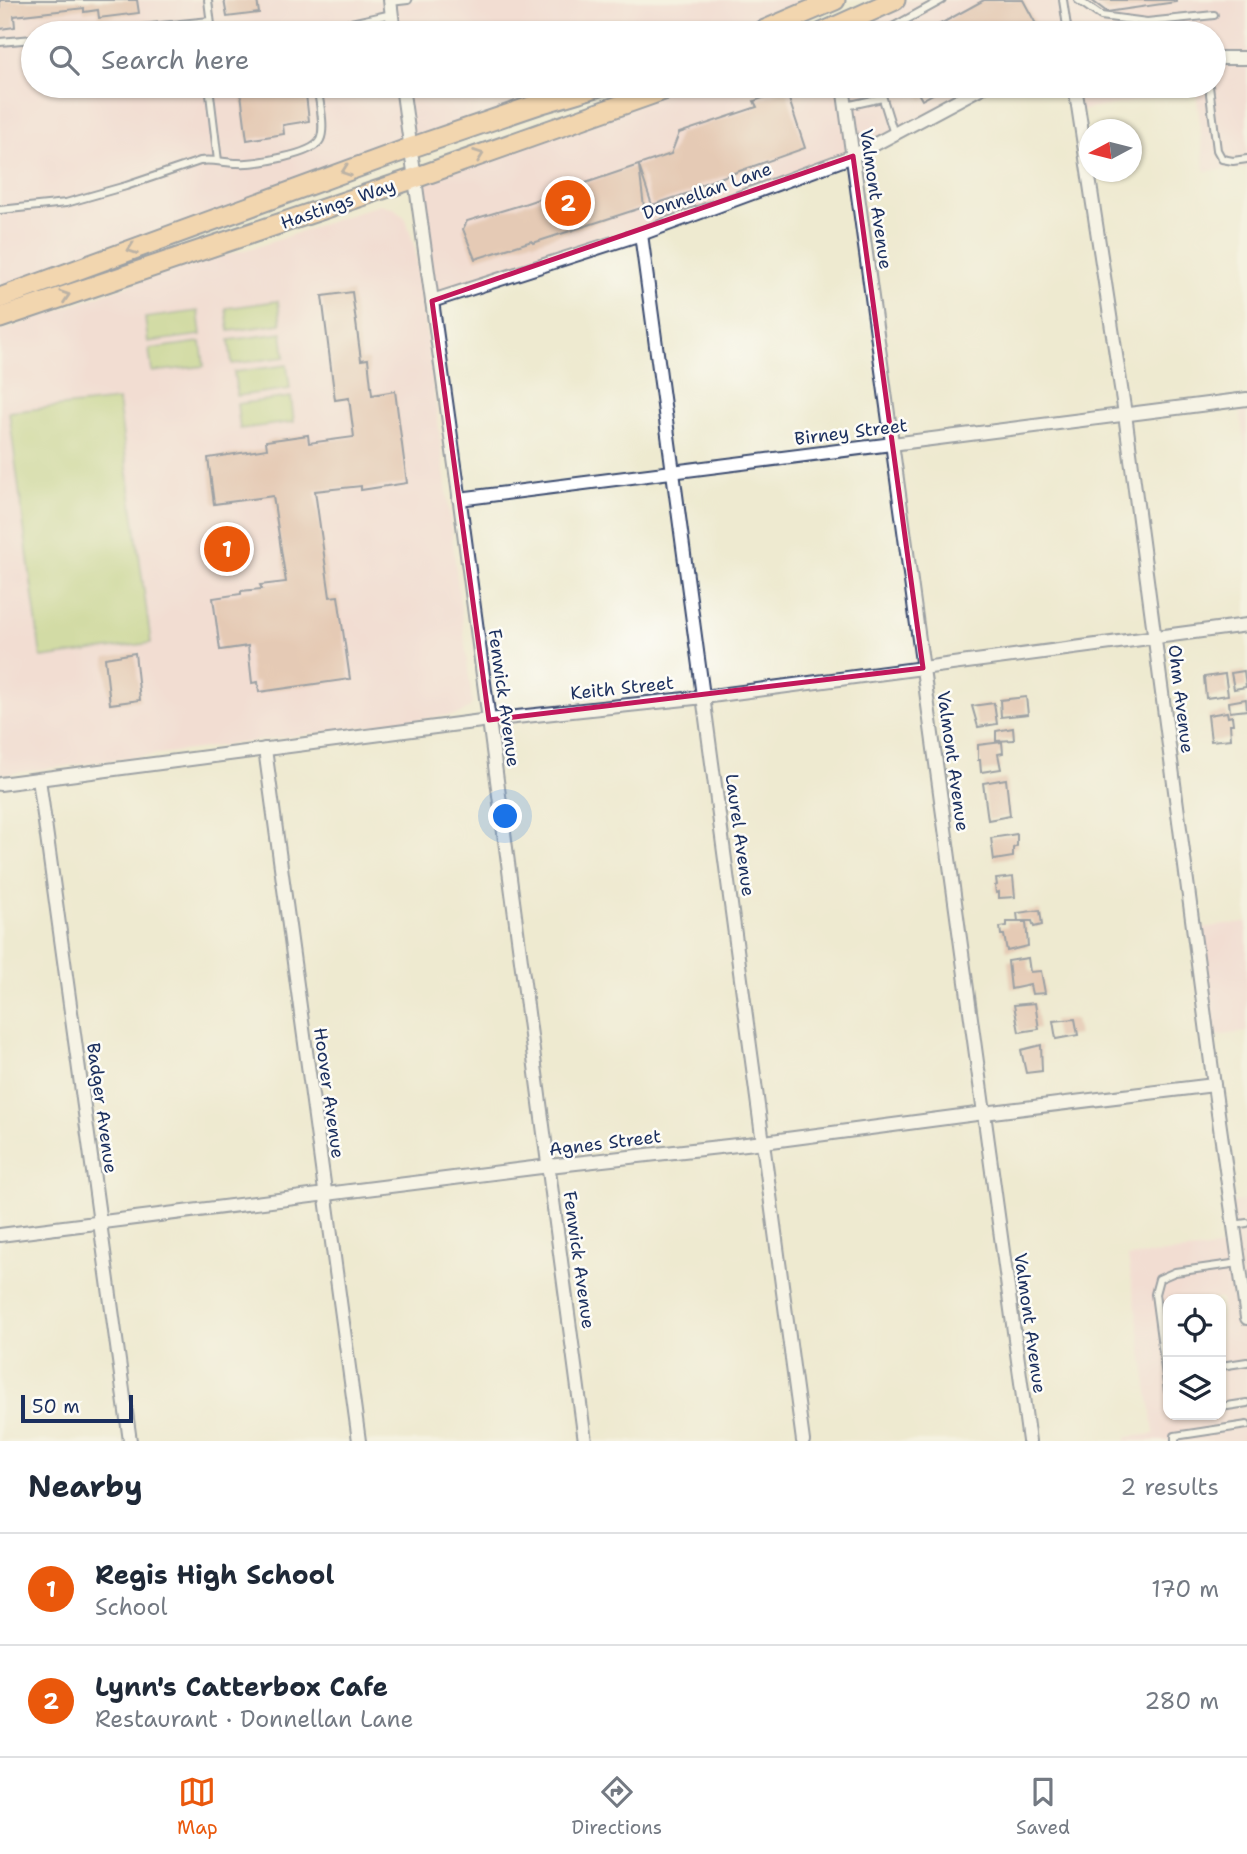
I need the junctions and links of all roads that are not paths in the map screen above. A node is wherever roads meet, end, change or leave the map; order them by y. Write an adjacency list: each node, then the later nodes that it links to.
1 (208, 0): 10 (lane)
2 (408, 0): 8 (lane)
3 (895, 0): 14 (main road)
4 (942, 0): 15 (lane)
5 (1063, 0): 16 (lane)
6 (1078, 0): 17 (lane)
7 (833, 1): 12 (main road); 13 (street)
8 (391, 6): 11 (lane)
9 (1214, 15): 18 (lane)
10 (210, 21)
11 (345, 21)
12 (786, 21)
13 (832, 21)
14 (853, 21)
15 (904, 21)
16 (1066, 21)
17 (1139, 21)
18 (1172, 21)
19 (21, 40): 20 (lane)
20 (0, 42)
21 (1226, 58): 22 (street)
22 (1247, 58)
23 (210, 98): 38 (lane)
24 (318, 98): 38 (lane)
25 (404, 98): 35 (street, Fenwick Avenue)
26 (559, 98): 35 (main road, Hastings Way)
27 (641, 98): 39 (main road, Hastings Way, one-way to 27)
28 (845, 98): 33 (street, Valmont Avenue)
29 (883, 98): 33 (lane); 34 (lane)
30 (962, 98): 34 (street, Donnellan Lane)
31 (1077, 98): 46 (street, Ohm Avenue)
32 (1210, 98): 37 (lane)
33 (846, 106): 36 (street, Valmont Avenue)
34 (894, 134): 36 (street, Donnellan Lane)
35 (410, 148): 39 (street, Fenwick Avenue); 42 (main road, Hastings Way, one-way to 42)
36 (852, 156): 41 (street, Donnellan Lane); 47 (street, Valmont Avenue)
37 (1247, 159)
38 (218, 160): 40 (lane)
39 (415, 178): 43 (street, Fenwick Avenue); 44 (main road, Hastings Way, one-way to 39)
40 (0, 210)
41 (641, 234): 43 (street, Donnellan Lane); 48 (street, Laurel Avenue)
42 (0, 298)
43 (432, 301): 49 (street, Fenwick Avenue)
44 (0, 318)
45 (1247, 399): 46 (street, Birney Street)
46 (1125, 414): 47 (street, Birney Street); 51 (street, Ohm Avenue)
47 (892, 445): 48 (street, Birney Street); 52 (street, Valmont Avenue)
48 (672, 471): 49 (street, Birney Street); 53 (street, Laurel Avenue)
49 (460, 499): 54 (street, Fenwick Avenue)
50 (1247, 625): 51 (street, Keith Street)
51 (1155, 636): 52 (street, Keith Street); 58 (street, Ohm Avenue)
52 (923, 668): 53 (street, Keith Street); 59 (street, Valmont Avenue)
53 (704, 696): 54 (street, Keith Street); 60 (street, Laurel Avenue)
54 (489, 720): 55 (street, Keith Street); 61 (street, Fenwick Avenue)
55 (264, 749): 56 (street, Keith Street); 62 (street, Hoover Avenue)
56 (39, 779): 57 (street, Keith Street); 64 (street, Badger Avenue)
57 (0, 784)
58 (1214, 1085): 59 (street, Agnes Street); 65 (street, Ohm Avenue)
59 (984, 1113): 60 (street, Agnes Street); 79 (street, Valmont Avenue)
60 (764, 1142): 61 (street, Agnes Street); 78 (street, Laurel Avenue)
61 (549, 1166): 62 (street, Agnes Street); 77 (street, Fenwick Avenue)
62 (326, 1195): 64 (street, Agnes Street); 76 (street, Hoover Avenue)
63 (1247, 1223): 65 (lane)
64 (100, 1224): 66 (street, Agnes Street); 75 (street, Badger Avenue)
65 (1233, 1225): 67 (street, Ohm Avenue)
66 (0, 1235)
67 (1239, 1264): 68 (street, Ohm Avenue); 69 (lane)
68 (1247, 1316)
69 (1165, 1357)
70 (1247, 1362): 71 (lane)
71 (1226, 1365)
72 (1247, 1403): 73 (lane)
73 (1226, 1406)
74 (1247, 1425): 80 (lane)
75 (130, 1441)
76 (359, 1441)
77 (586, 1441)
78 (803, 1441)
79 (1029, 1441)
80 (1175, 1441)

